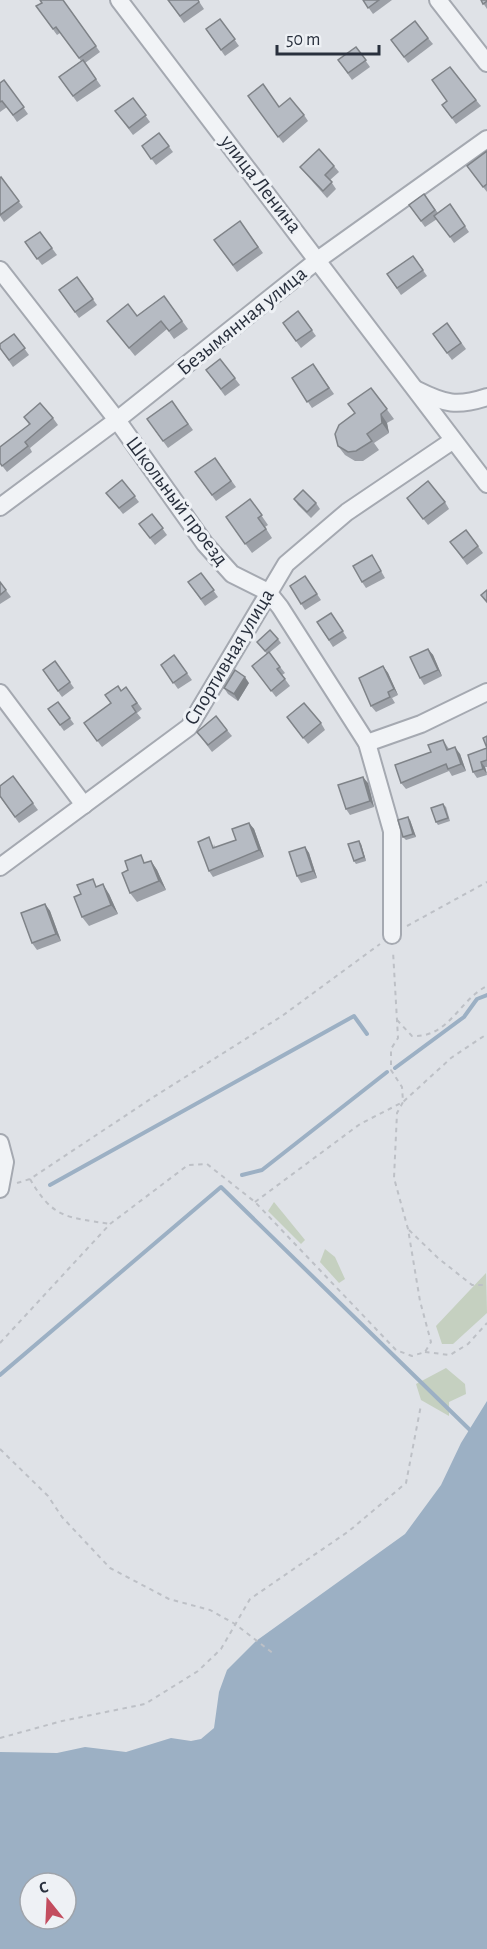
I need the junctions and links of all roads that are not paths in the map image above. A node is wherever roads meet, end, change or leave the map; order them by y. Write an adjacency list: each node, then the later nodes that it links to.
1 (119, 0): 5 (street, улица Ленина)
2 (438, 0): 3 (street)
3 (487, 63)
4 (487, 139): 5 (street, Безымянная улица)
5 (319, 259): 7 (street, улица Ленина); 9 (street, Безымянная улица)
6 (0, 270): 9 (street, Школьный проезд)
7 (417, 390): 8 (street); 10 (street, улица Ленина)
8 (487, 397)
9 (117, 420): 12 (street, Безымянная улица); 13 (street, Школьный проезд)
10 (452, 441): 11 (street, улица Ленина); 13 (street, Спортивная улица)
11 (487, 484)
12 (0, 507)
13 (268, 592): 16 (street); 17 (street, Спортивная улица)
14 (487, 692): 16 (street)
15 (0, 693): 17 (street)
16 (367, 743): 19 (street)
17 (84, 806): 18 (street, Спортивная улица)
18 (0, 867)
19 (392, 935)
20 (0, 1143): 21 (street)
21 (0, 1189)

